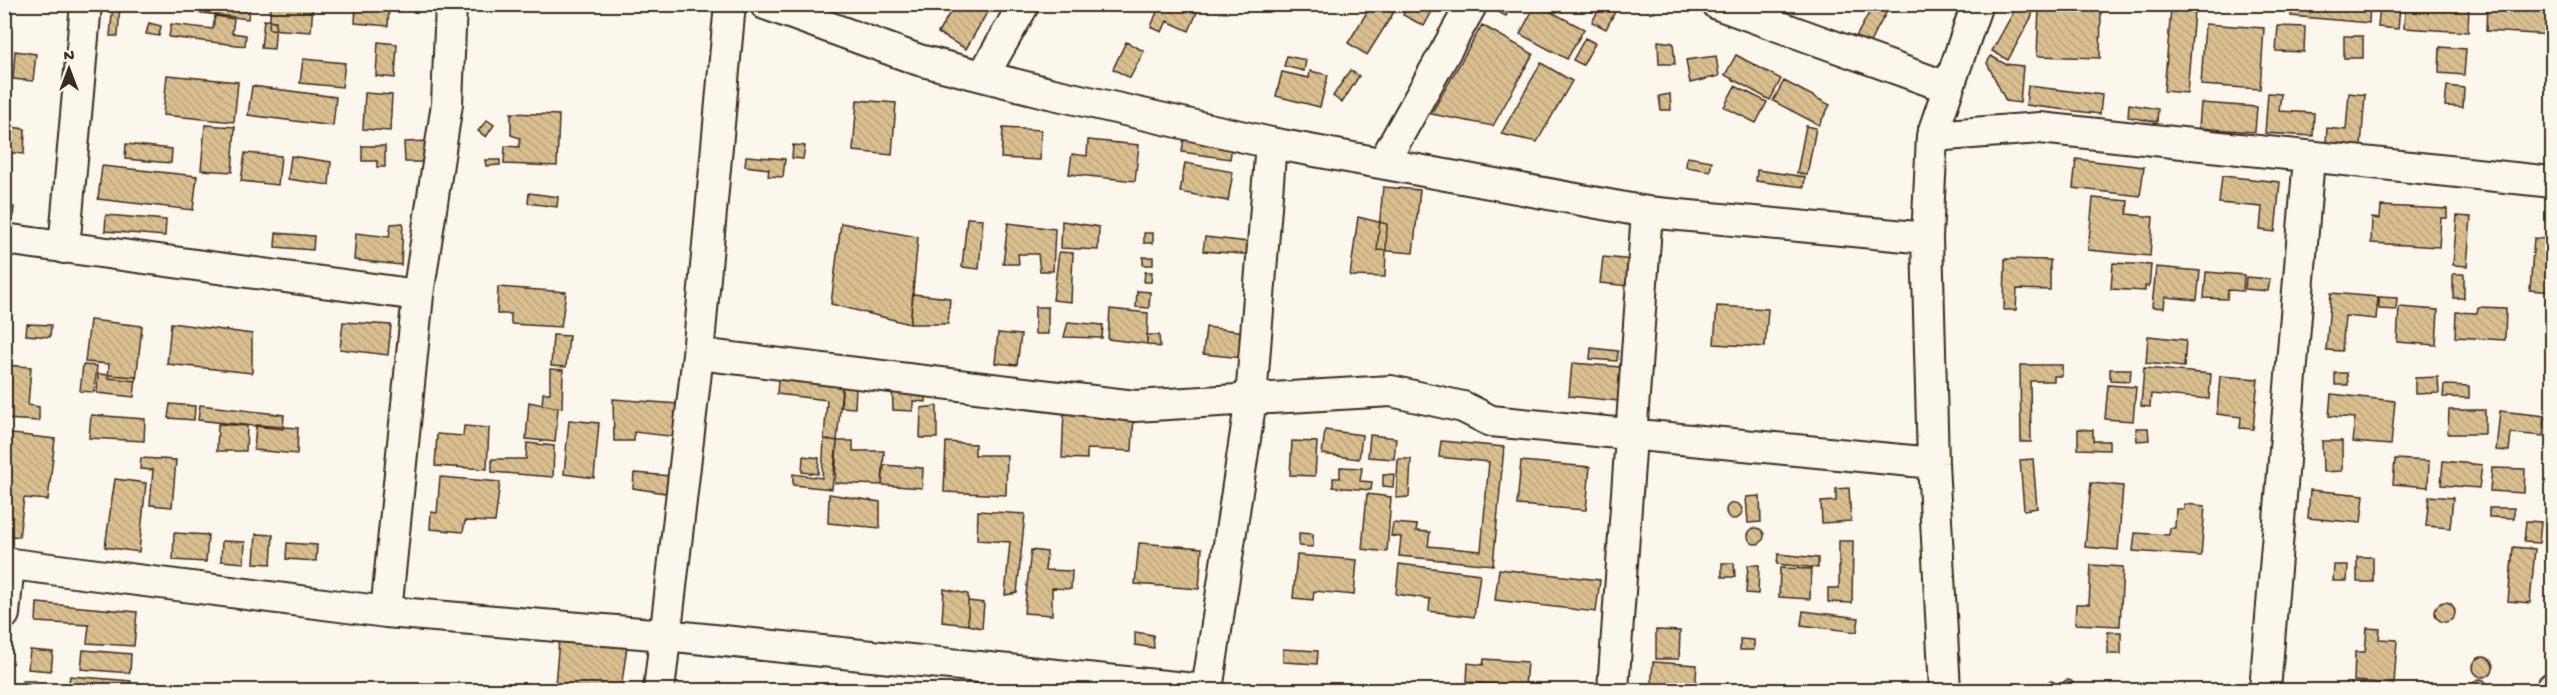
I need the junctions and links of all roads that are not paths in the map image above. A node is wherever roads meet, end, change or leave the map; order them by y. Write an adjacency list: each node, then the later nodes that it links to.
1 (86, 4): 19 (street)
2 (451, 4): 20 (street)
3 (730, 4): 21 (street)
4 (765, 4): 9 (street)
5 (1024, 4): 9 (street)
6 (1472, 4): 14 (street)
7 (1717, 4): 10 (street)
8 (1977, 4): 10 (street)
9 (983, 76): 12 (street)
10 (1947, 87): 11 (street)
11 (1932, 136): 13 (street); 17 (street)
12 (1271, 143): 14 (street); 22 (street)
13 (2309, 158): 15 (street); 33 (street)
14 (1383, 163): 16 (street)
15 (2553, 182)
16 (1647, 212): 17 (street); 23 (street)
17 (1927, 238): 24 (street)
18 (4, 239): 19 (street)
19 (64, 248): 20 (street)
20 (418, 295): 26 (street)
21 (698, 354): 22 (street); 28 (street)
22 (1251, 399): 23 (street); 30 (street)
23 (1632, 436): 24 (street); 31 (street)
24 (1934, 463): 32 (street)
25 (7, 563): 26 (street); 27 (street)
26 (386, 612): 28 (street)
27 (4, 614)
28 (665, 636): 29 (street); 30 (street)
29 (659, 690)
30 (1206, 690)
31 (1613, 690)
32 (1945, 690)
33 (2265, 690)

